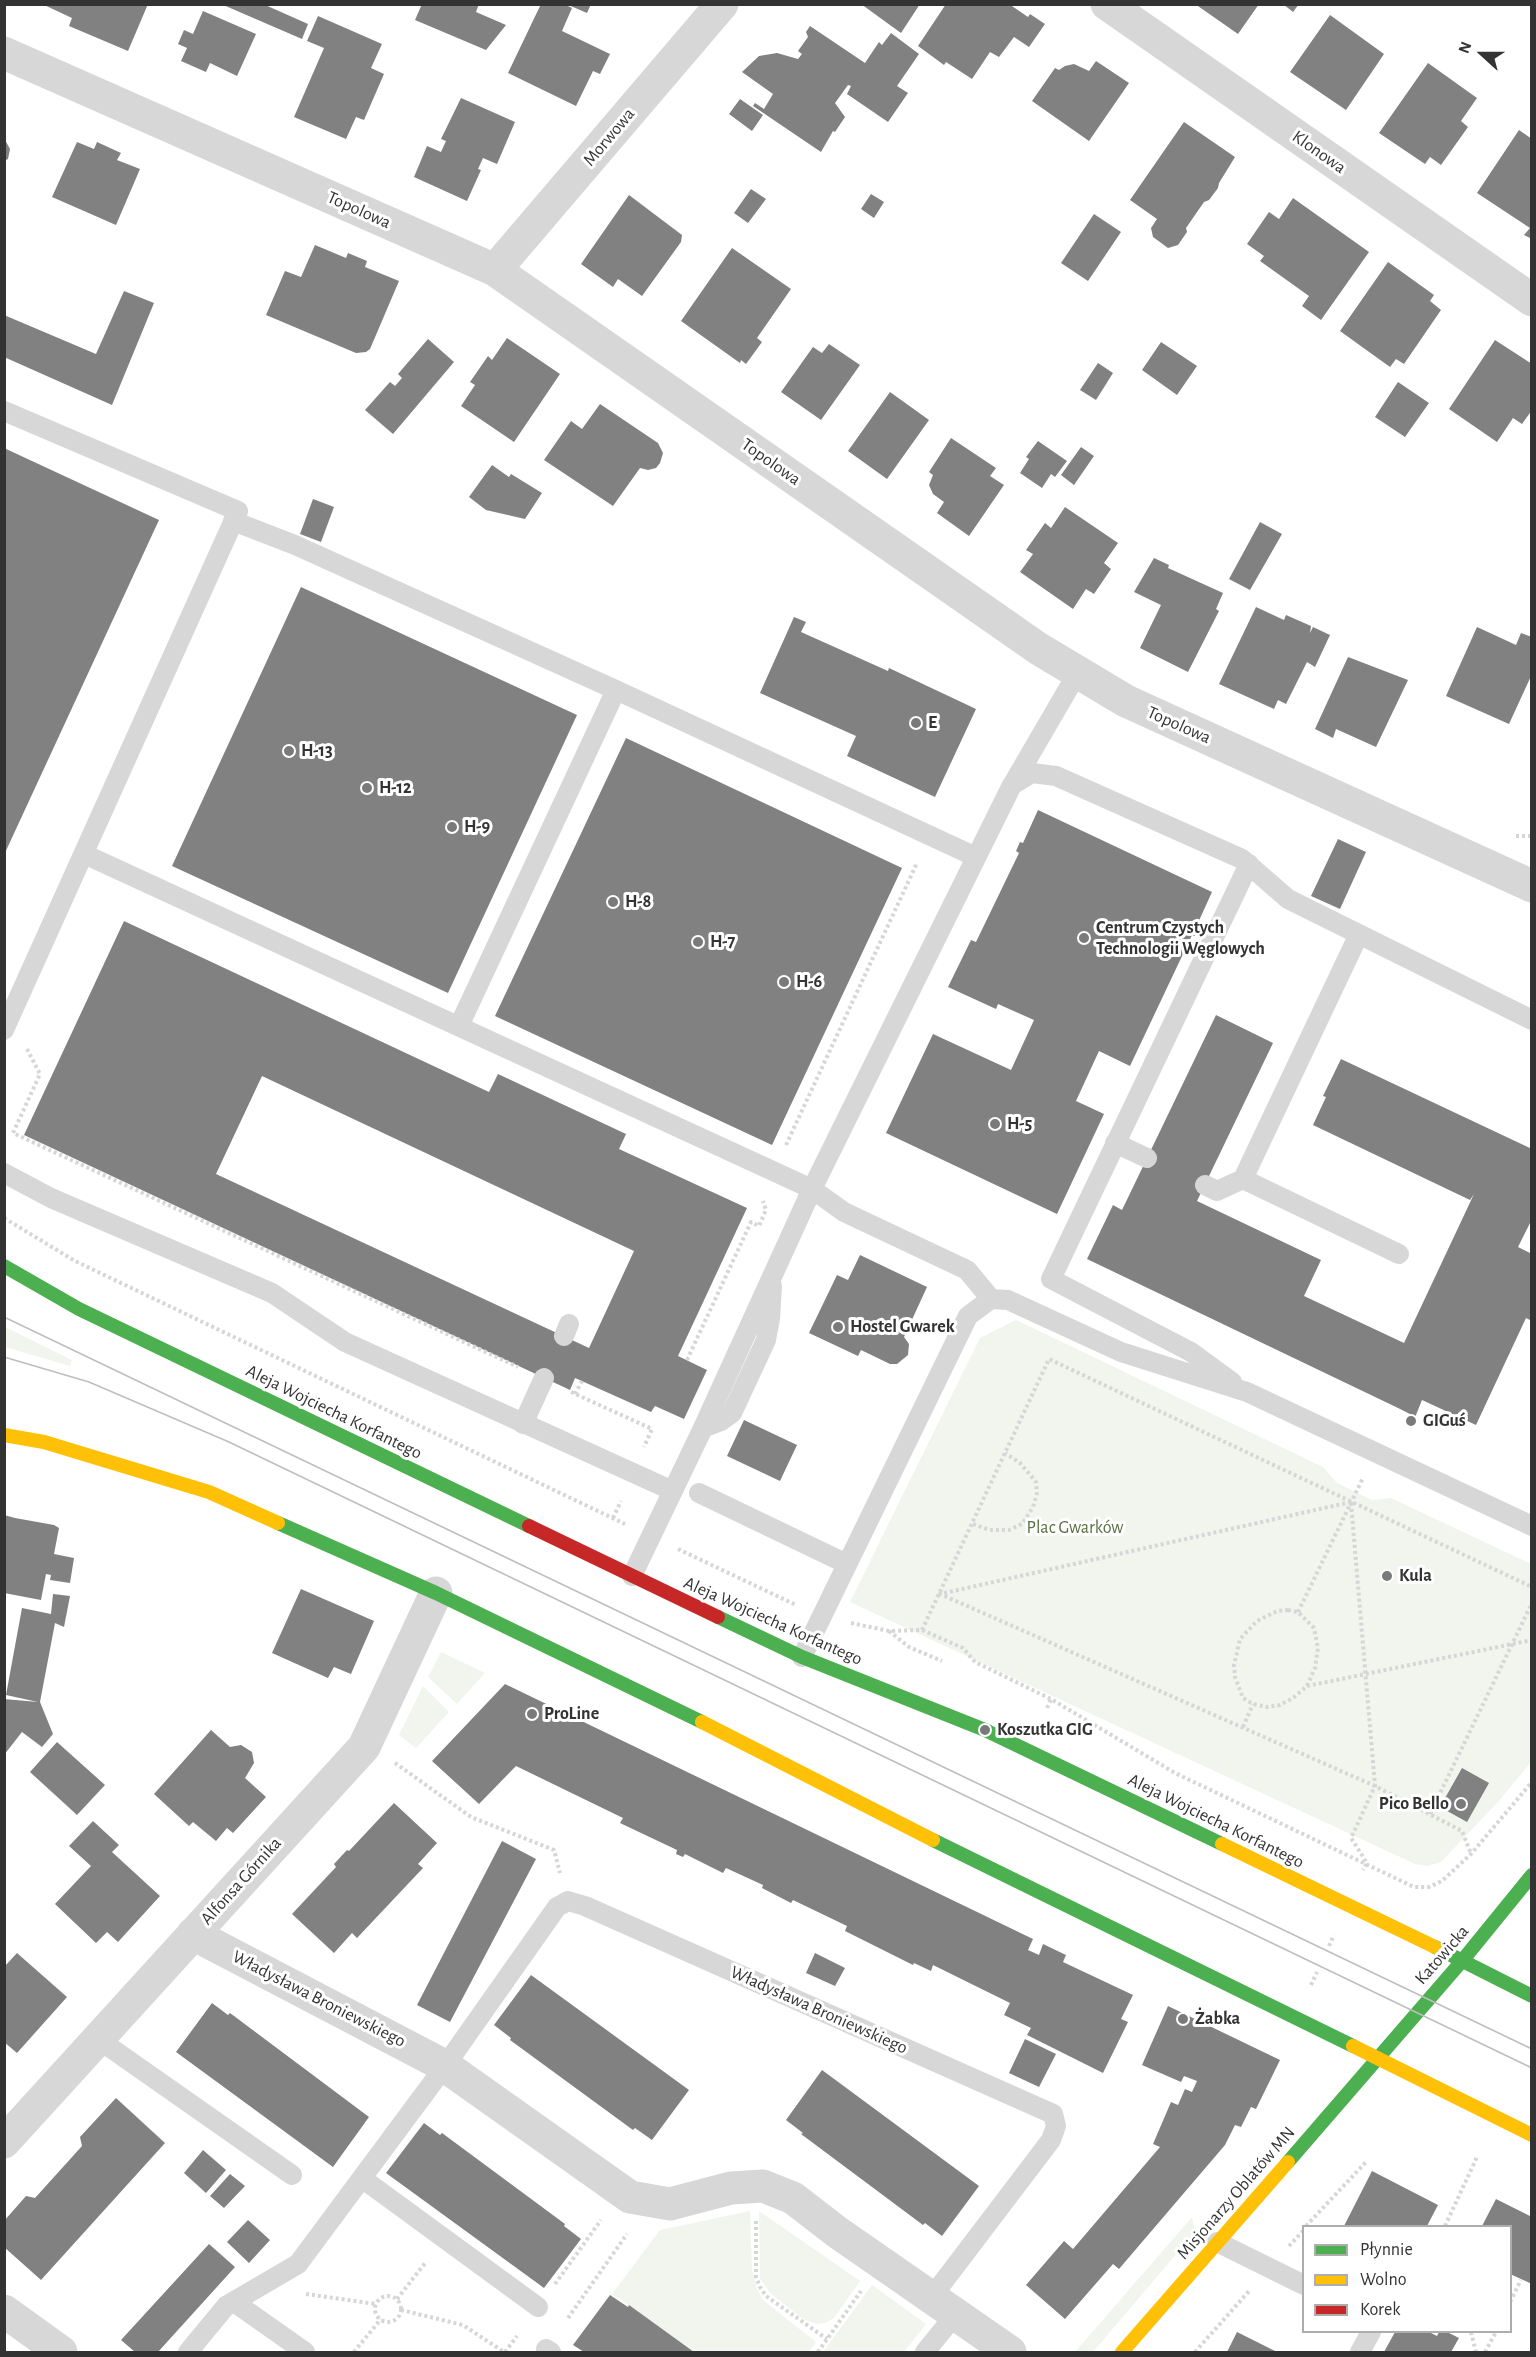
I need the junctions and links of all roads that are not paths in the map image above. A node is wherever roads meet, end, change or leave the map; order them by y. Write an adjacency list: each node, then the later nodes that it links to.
1 (722, 4): 4 (street, Morwowa)
2 (1107, 4): 5 (street, Klonowa)
3 (4, 53): 4 (street, Topolowa)
4 (495, 270): 8 (street, Topolowa)
5 (1532, 300)
6 (4, 411): 7 (lane)
7 (233, 521): 9 (lane); 11 (lane)
8 (1078, 672): 10 (lane); 14 (street, Topolowa)
9 (616, 690): 12 (lane); 18 (lane)
10 (1012, 784): 12 (lane); 13 (lane)
11 (84, 854): 16 (lane); 18 (lane)
12 (976, 857): 24 (lane)
13 (1249, 864): 15 (lane); 19 (lane)
14 (1532, 886)
15 (1359, 934): 17 (lane); 22 (lane)
16 (7, 1019)
17 (1532, 1020)
18 (459, 1026): 24 (lane)
19 (1115, 1143): 20 (lane); 29 (lane)
20 (1147, 1158)
21 (4, 1173): 30 (lane)
22 (1243, 1179): 23 (lane); 25 (lane)
23 (1205, 1185)
24 (812, 1189): 27 (lane); 32 (lane)
25 (1399, 1254)
26 (4, 1266): 36 (main road, Aleja Wojciecha Korfantego)
27 (991, 1299): 29 (lane); 35 (lane)
28 (544, 1379): 30 (lane)
29 (1247, 1392): 34 (lane)
30 (523, 1424): 32 (lane)
31 (4, 1435): 37 (main road)
32 (673, 1491): 36 (lane)
33 (699, 1493): 35 (lane)
34 (1532, 1526)
35 (847, 1564): 38 (lane)
36 (632, 1576): 38 (main road, Aleja Wojciecha Korfantego)
37 (436, 1593): 40 (street, Alfonsa Górnika); 44 (main road)
38 (802, 1657): 41 (main road, Aleja Wojciecha Korfantego)
39 (1532, 1875): 41 (main road, Katowicka)
40 (193, 1934): 43 (street, Alfonsa Górnika); 45 (street, Władysława Broniewskiego)
41 (1462, 1960): 42 (main road, Aleja Wojciecha Korfantego); 44 (main road, Katowicka)
42 (1532, 1996)
43 (98, 2039): 47 (street, Alfonsa Górnika); 48 (lane)
44 (1377, 2057): 46 (main road); 50 (main road, Misjonarzy Oblatów MN)
45 (445, 2066): 49 (lane); 53 (street, Władysława Broniewskiego); 53 (lane, Władysława Broniewskiego)
46 (1532, 2135)
47 (4, 2142)
48 (292, 2175)
49 (363, 2179): 52 (lane); 54 (lane)
50 (1217, 2242): 51 (lane); 62 (main road, Misjonarzy Oblatów MN)
51 (1302, 2284)
52 (234, 2302): 58 (lane); 59 (lane)
53 (943, 2306): 60 (lane, Władysława Broniewskiego); 61 (street, Władysława Broniewskiego)
54 (538, 2307)
55 (4, 2311): 57 (street)
56 (1370, 2333): 63 (lane)
57 (61, 2352)
58 (188, 2352)
59 (304, 2352)
60 (925, 2352)
61 (1010, 2352)
62 (1122, 2352)
63 (1360, 2352)

